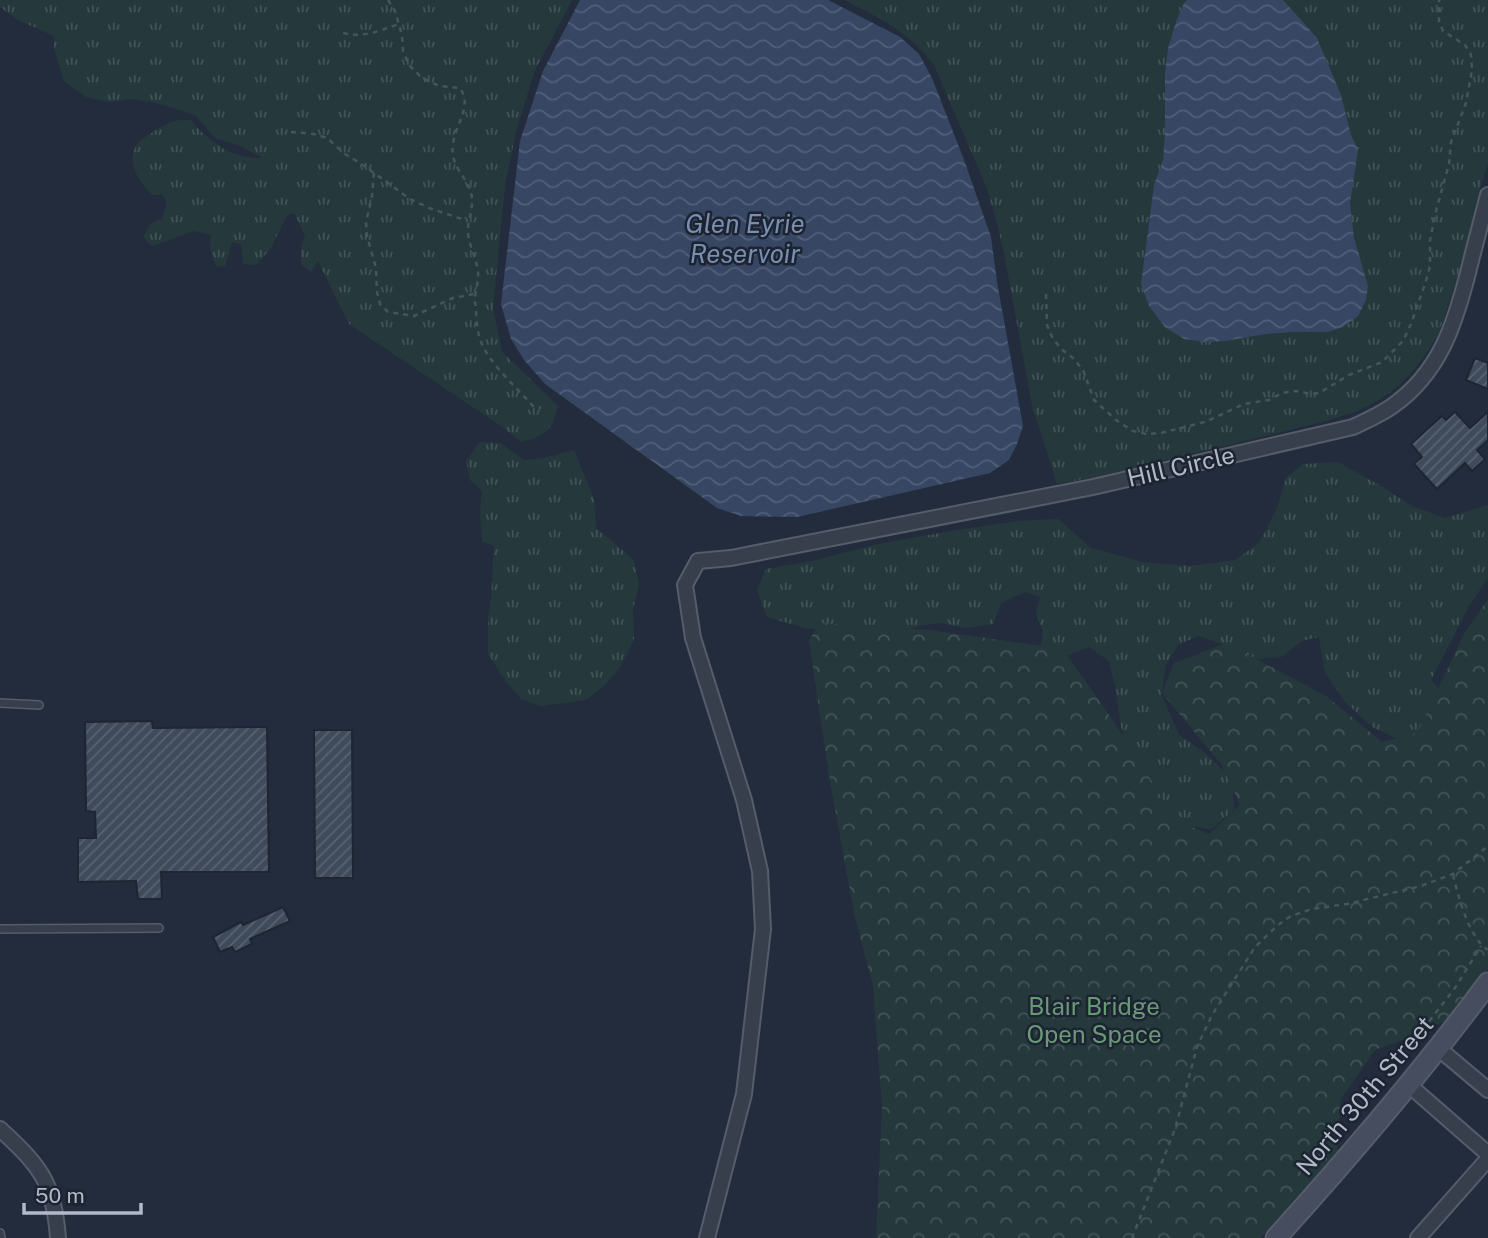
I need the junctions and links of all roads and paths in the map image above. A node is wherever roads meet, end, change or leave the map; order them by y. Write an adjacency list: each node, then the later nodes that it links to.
1 (388, 0): 3 (path)
2 (1439, 0): 10 (path)
3 (398, 24): 4 (path); 8 (path)
4 (343, 33)
5 (291, 132): 6 (path)
6 (374, 173): 8 (path); 9 (path)
7 (1488, 195): 27 (street, Hill Circle)
8 (468, 221): 9 (path)
9 (475, 294): 11 (path)
10 (1046, 294)
11 (541, 408)
12 (0, 704): 13 (lane)
13 (40, 705)
14 (1488, 846): 15 (path)
15 (1453, 874): 18 (path); 28 (path)
16 (159, 928): 17 (lane)
17 (0, 929)
18 (1481, 946): 19 (path); 21 (path)
19 (1488, 950)
20 (1488, 984): 21 (main road, North 30th Street)
21 (1442, 1044): 22 (main road, North 30th Street); 23 (street)
22 (1409, 1085): 25 (street); 29 (main road, North 30th Street)
23 (1488, 1090)
24 (0, 1129): 26 (street)
25 (1488, 1157): 30 (street)
26 (58, 1238)
27 (707, 1238)
28 (1132, 1238)
29 (1276, 1238)
30 (1418, 1238)

